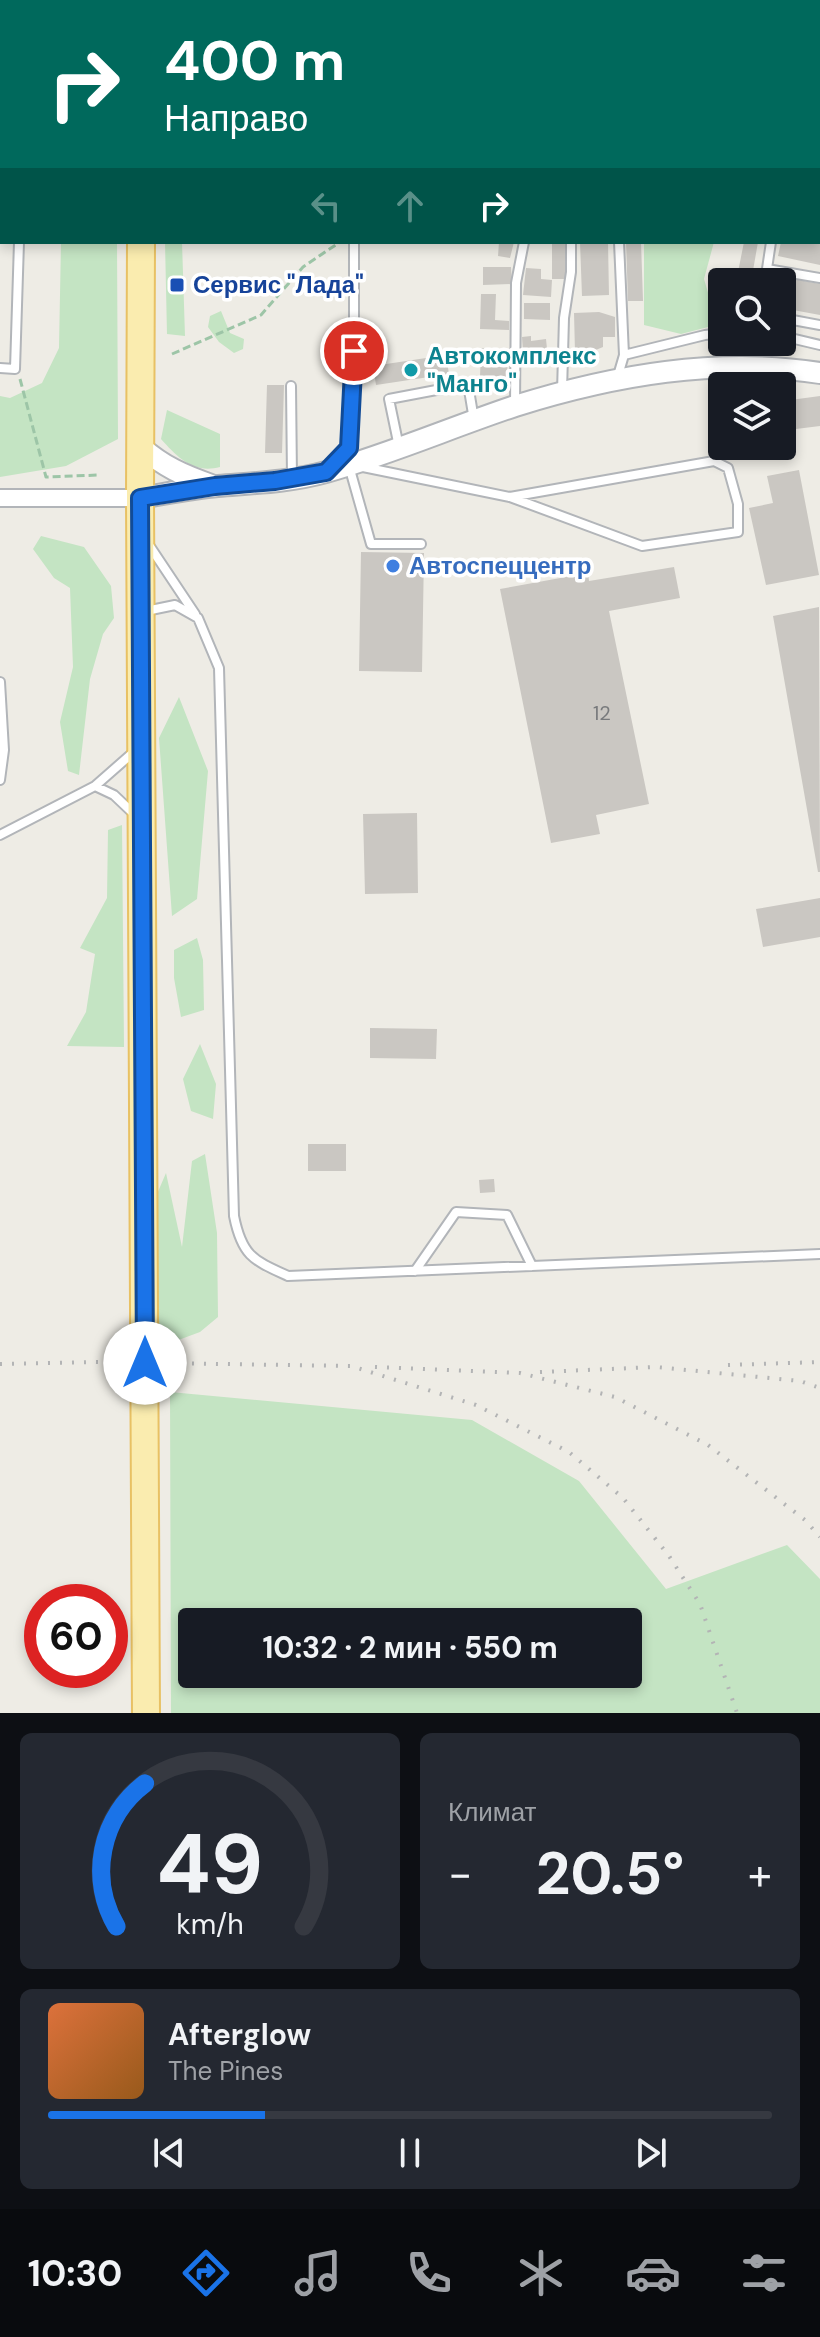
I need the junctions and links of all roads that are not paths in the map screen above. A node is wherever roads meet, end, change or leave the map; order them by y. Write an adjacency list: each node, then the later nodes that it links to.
1 (19, 244): 17 (lane)
2 (141, 244): 24 (main road)
3 (354, 244): 27 (lane)
4 (524, 244): 22 (lane)
5 (571, 244): 21 (lane)
6 (619, 244): 16 (lane)
7 (771, 244): 8 (lane)
8 (767, 268)
9 (796, 274): 10 (lane)
10 (820, 278)
11 (796, 321): 12 (lane)
12 (820, 325)
13 (708, 335): 16 (lane)
14 (796, 339): 15 (lane)
15 (820, 345)
16 (624, 355): 19 (lane)
17 (0, 368)
18 (820, 373): 19 (street)
19 (617, 380): 21 (street)
20 (291, 386): 28 (lane)
21 (562, 393): 22 (street)
22 (515, 407): 23 (street)
23 (474, 420): 25 (street); 25 (lane)
24 (141, 447): 29 (street); 32 (main road)
25 (399, 447): 26 (street)
26 (348, 464): 27 (street); 30 (lane); 34 (lane)
27 (326, 472): 28 (street)
28 (292, 479): 29 (street)
29 (215, 486): 32 (street)
30 (510, 497): 30 (lane)
31 (0, 498): 32 (street)
32 (140, 498): 33 (main road)
33 (141, 532): 35 (main road); 36 (lane)
34 (421, 544)
35 (141, 612): 36 (lane); 39 (main road)
36 (198, 618): 46 (lane)
37 (0, 682): 38 (lane)
38 (0, 691): 40 (lane)
39 (141, 744): 41 (lane); 42 (main road)
40 (0, 780)
41 (95, 786): 42 (lane); 43 (lane)
42 (142, 822): 47 (main road)
43 (0, 835)
44 (820, 1254): 45 (lane)
45 (532, 1266): 46 (lane); 46 (lane)
46 (415, 1271)
47 (146, 1713)

